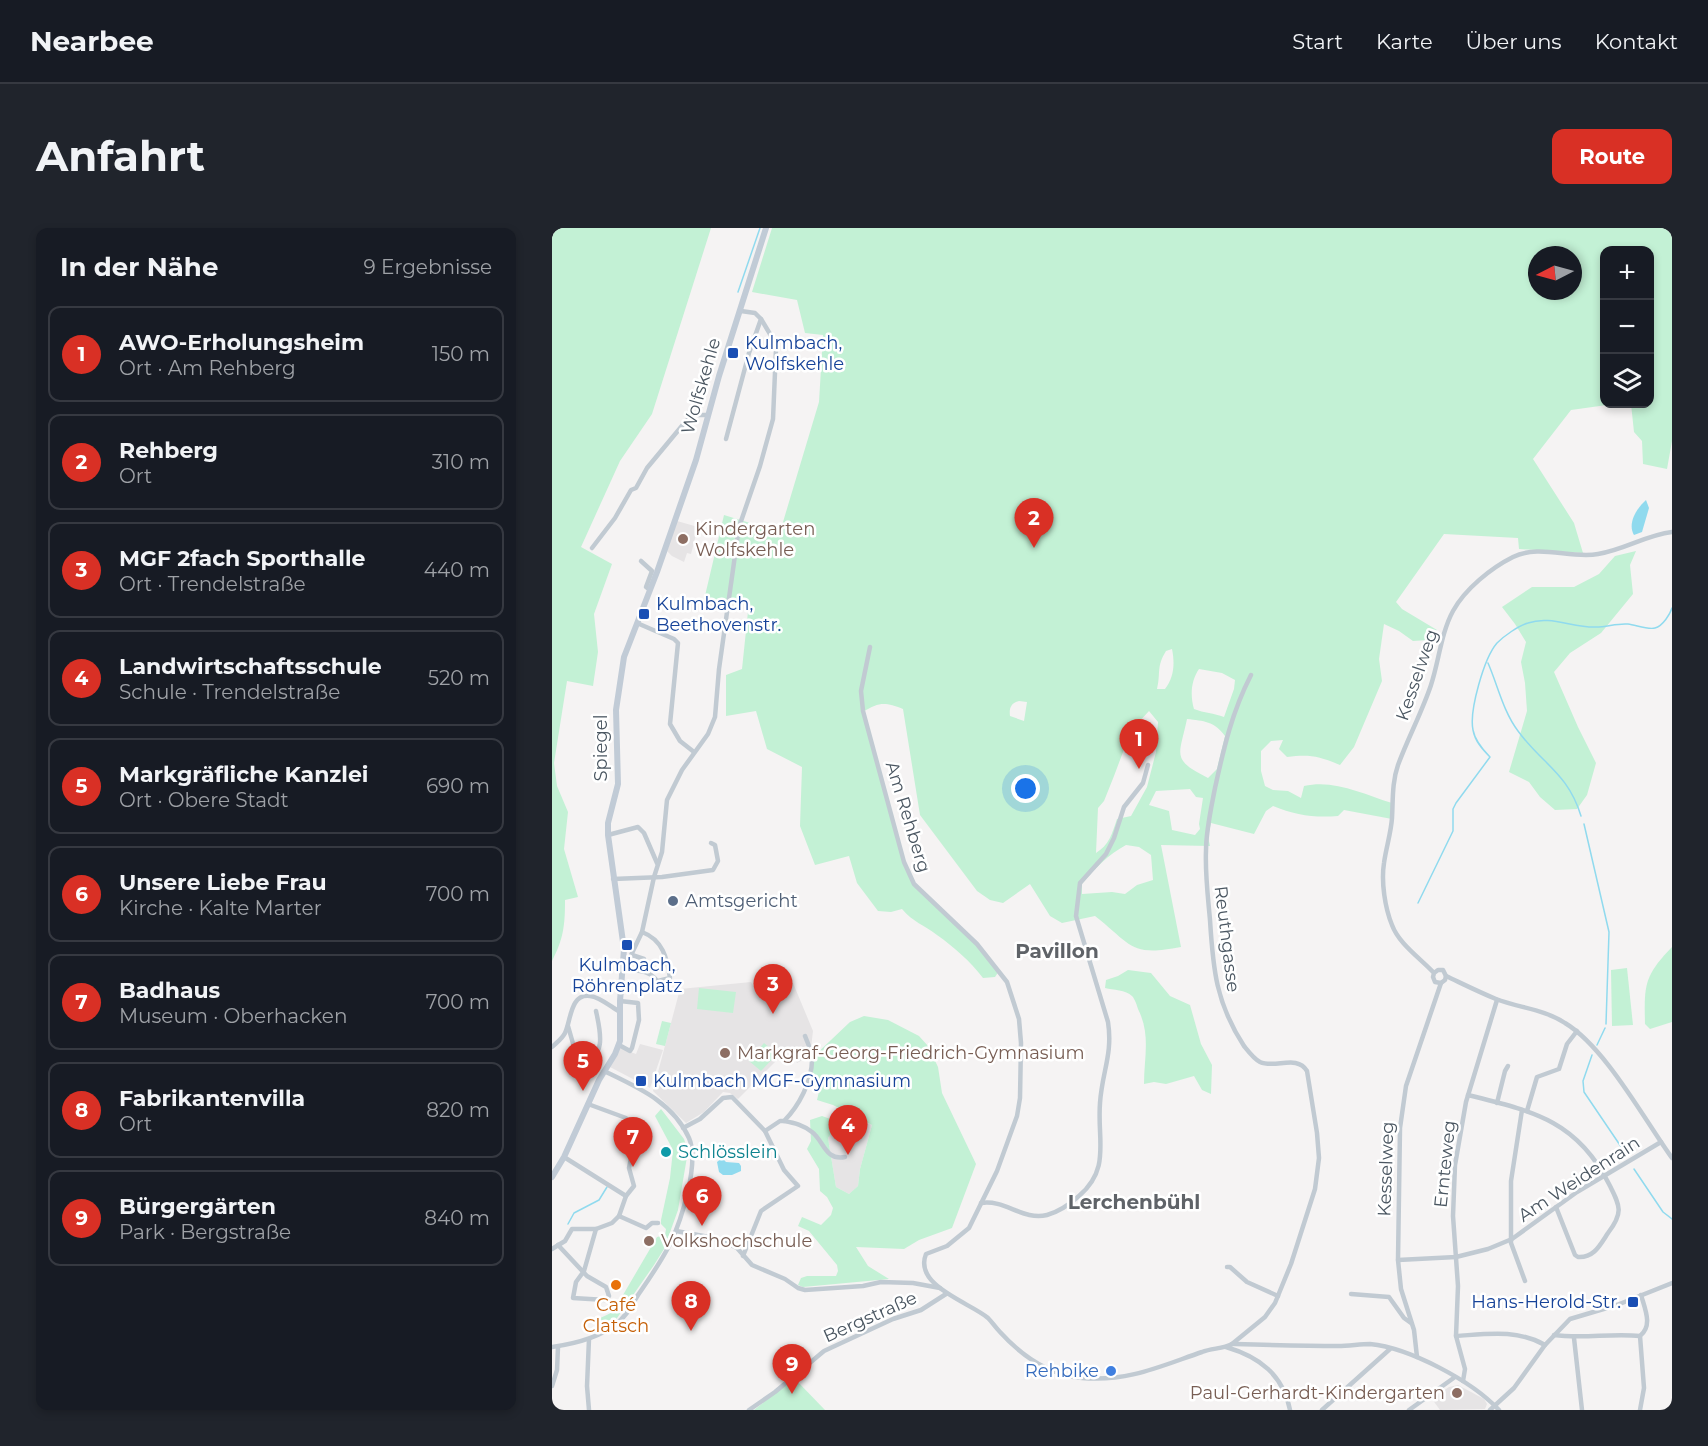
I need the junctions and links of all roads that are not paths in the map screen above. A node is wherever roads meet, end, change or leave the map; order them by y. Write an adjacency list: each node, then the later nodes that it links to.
1 (766, 228): 2 (street, Wolfskehle)
2 (741, 311): 3 (street); 4 (street, Wolfskehle)
3 (761, 319): 5 (street); 14 (street)
4 (708, 415): 7 (street); 8 (street, Wolfskehle)
5 (726, 439)
6 (1672, 532): 26 (street, Kesselweg)
7 (592, 548)
8 (664, 553): 10 (street, Spiegel)
9 (641, 561): 10 (street)
10 (650, 590): 11 (street, Spiegel)
11 (636, 623): 14 (street); 16 (street, Spiegel)
12 (870, 647): 56 (street, Am Rehberg)
13 (1251, 675): 75 (street, Reuthgasse)
14 (694, 752): 18 (street)
15 (1148, 765): 56 (street)
16 (608, 835): 18 (street); 20 (street, Spiegel)
17 (711, 843): 19 (street)
18 (657, 863): 19 (street)
19 (654, 877): 20 (street); 21 (street)
20 (613, 879): 22 (street, Spiegel)
21 (642, 932): 23 (street); 28 (street)
22 (624, 949): 23 (street); 24 (street, Spiegel)
23 (632, 955): 24 (street); 25 (street)
24 (624, 970): 25 (street); 32 (street, Spiegel)
25 (645, 970): 28 (street)
26 (1434, 973): 27 (street); 29 (street, Kesselweg)
27 (1446, 976): 29 (street, Kesselweg); 31 (street)
28 (658, 981): 30 (street)
29 (1441, 983): 67 (street, Kesselweg)
30 (661, 987)
31 (1497, 1000): 36 (street); 42 (street, Ernteweg)
32 (620, 1001): 34 (street, Spiegel); 38 (street)
33 (596, 1011): 35 (street)
34 (620, 1012): 35 (street); 38 (street, Spiegel)
35 (568, 1026): 39 (street)
36 (1576, 1031): 45 (street); 49 (street)
37 (806, 1036): 46 (street)
38 (619, 1046): 41 (street)
39 (552, 1047)
40 (1509, 1066): 43 (street)
41 (604, 1071): 44 (street); 47 (street)
42 (1468, 1095): 43 (street); 66 (street, Ernteweg)
43 (1497, 1103): 45 (street)
44 (588, 1104): 50 (street); 55 (street)
45 (1524, 1111): 53 (street); 62 (street)
46 (784, 1121): 48 (street); 51 (street)
47 (683, 1128): 48 (street); 61 (street)
48 (765, 1131): 65 (street)
49 (1661, 1142): 52 (street); 53 (street, Am Weidenrain)
50 (564, 1157): 54 (street); 55 (street)
51 (845, 1157)
52 (1672, 1158)
53 (1605, 1176): 57 (street, Am Weidenrain); 57 (street)
54 (552, 1177)
55 (626, 1196): 58 (street)
56 (981, 1203): 72 (street, Am Rehberg)
57 (1556, 1207): 62 (street, Am Weidenrain)
58 (619, 1216): 59 (street); 60 (street)
59 (658, 1223)
60 (596, 1229): 63 (street); 69 (street)
61 (676, 1231): 65 (street); 81 (street)
62 (1512, 1239): 66 (street, Am Weidenrain); 70 (street, Am Weidenrain)
63 (558, 1245): 64 (street); 69 (street)
64 (552, 1249)
65 (743, 1256): 72 (street)
66 (1456, 1257): 67 (street, Am Weidenrain); 78 (street, Ernteweg)
67 (1398, 1260): 76 (street, Kesselweg)
68 (1227, 1267): 75 (street)
69 (584, 1271): 69 (street)
70 (1525, 1281)
71 (1672, 1283): 74 (street)
72 (943, 1291): 85 (street); 93 (street, Bergstraße)
73 (1351, 1294): 76 (street)
74 (1641, 1295): 77 (street); 79 (street)
75 (1278, 1296): 82 (street, Reuthgasse)
76 (1411, 1323): 87 (street, Kesselweg)
77 (1554, 1335): 80 (street); 83 (street)
78 (1456, 1336): 83 (street); 89 (street, Ernteweg)
79 (1640, 1336): 80 (street); 99 (street)
80 (1574, 1338): 98 (street)
81 (589, 1339): 84 (street); 92 (street)
82 (1232, 1344): 85 (street); 86 (street)
83 (1545, 1345): 91 (street)
84 (555, 1347): 90 (street)
85 (1226, 1347): 94 (street)
86 (1390, 1349): 87 (street); 95 (street)
87 (1417, 1357): 88 (street)
88 (1455, 1377): 89 (street); 96 (street)
89 (1462, 1381): 91 (street)
90 (552, 1386)
91 (1498, 1408): 97 (street)
92 (589, 1410)
93 (749, 1410)
94 (1290, 1410)
95 (1322, 1410)
96 (1409, 1410)
97 (1490, 1410)
98 (1582, 1410)
99 (1640, 1410)

